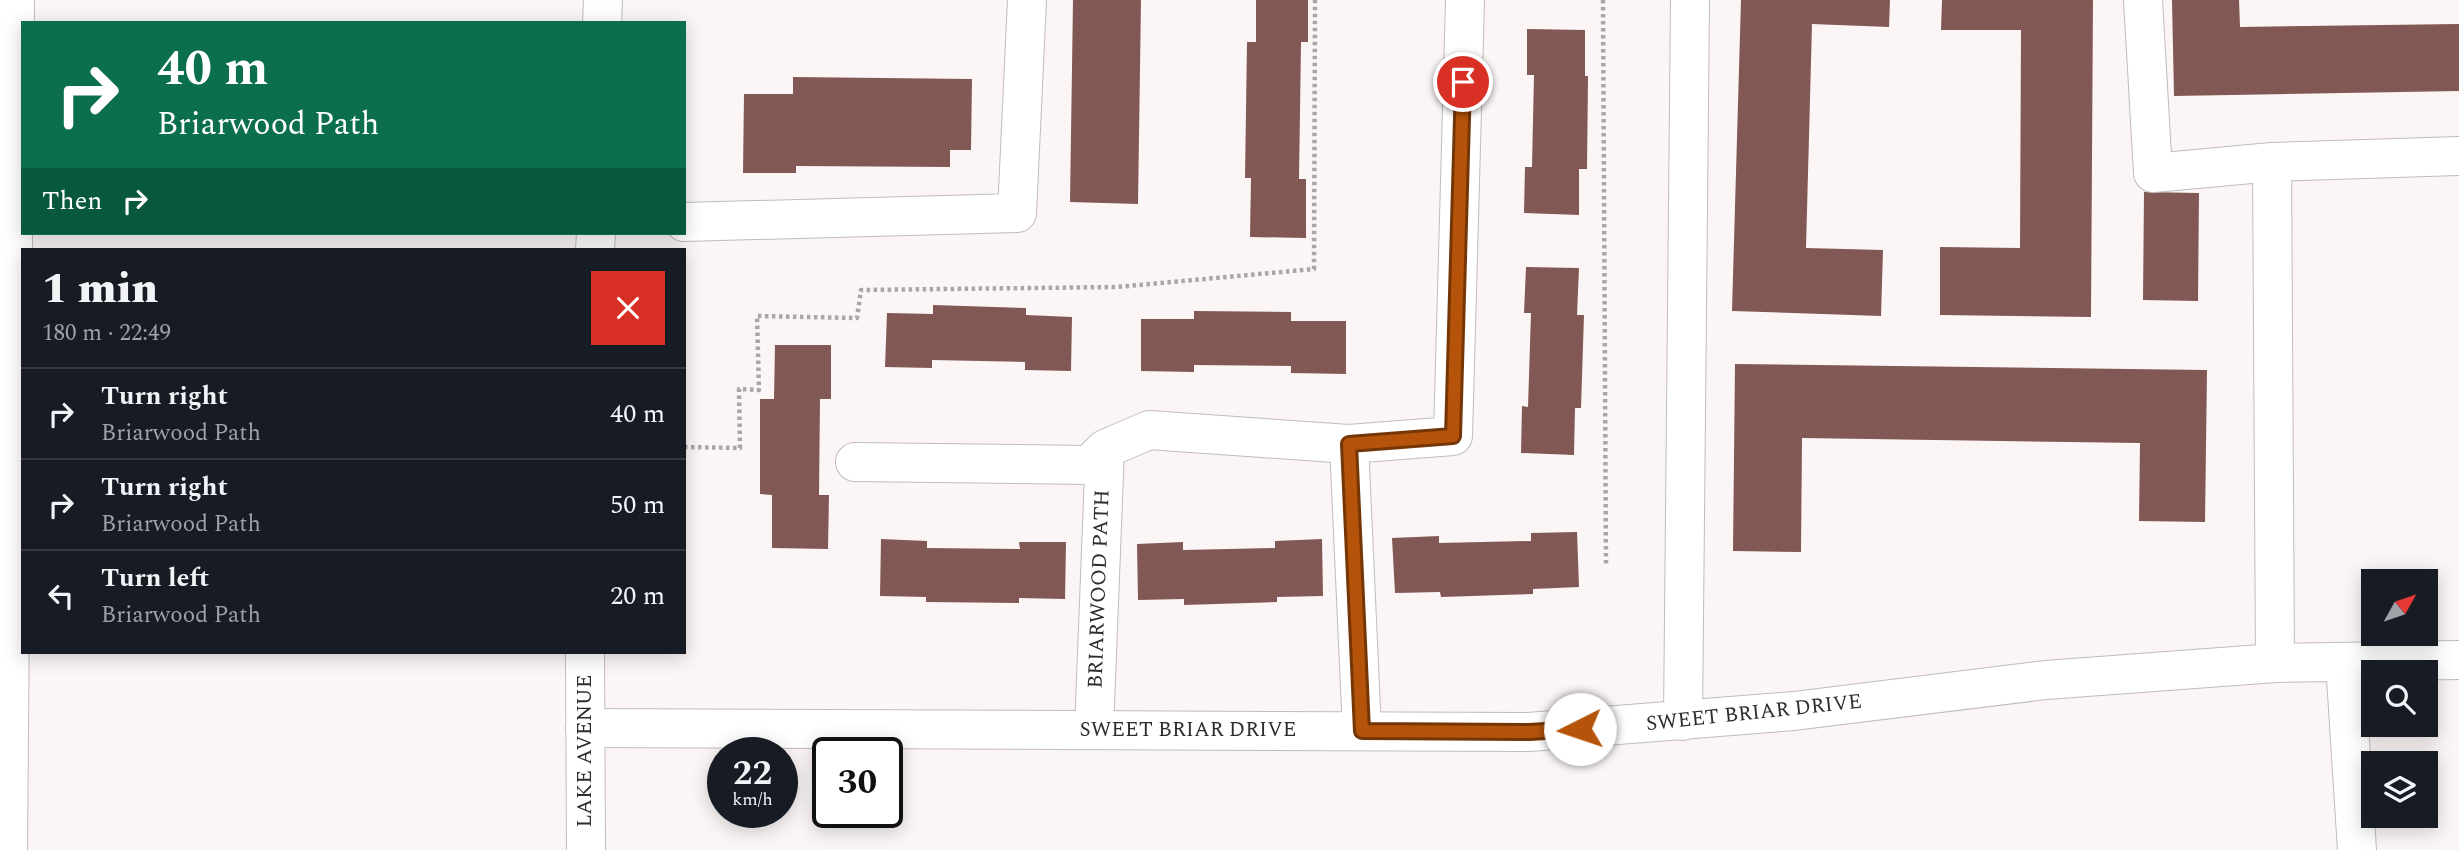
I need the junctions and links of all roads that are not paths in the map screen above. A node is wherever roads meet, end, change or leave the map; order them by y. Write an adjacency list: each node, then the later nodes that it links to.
1 (15, 0): 11 (street)
2 (603, 0): 7 (street)
3 (1027, 0): 10 (street)
4 (1465, 0): 12 (street, BRIARWOOD PATH)
5 (1690, 0): 19 (street)
6 (2143, 0): 9 (street)
7 (603, 21)
8 (2459, 156): 9 (street)
9 (2272, 162): 18 (street)
10 (686, 222)
11 (6, 340): 23 (street)
12 (1349, 444): 13 (street, BRIARWOOD PATH); 22 (street)
13 (1105, 449): 14 (street, BRIARWOOD PATH); 21 (street, BRIARWOOD PATH)
14 (855, 462)
15 (585, 654): 20 (street, LAKE AVENUE)
16 (2459, 660): 17 (street, SWEET BRIAR DRIVE)
17 (2345, 662): 18 (street, SWEET BRIAR DRIVE); 25 (street)
18 (2274, 663): 19 (street, SWEET BRIAR DRIVE)
19 (1684, 721): 22 (street, SWEET BRIAR DRIVE)
20 (585, 728): 21 (street, SWEET BRIAR DRIVE); 24 (street, LAKE AVENUE)
21 (1094, 730): 22 (street, SWEET BRIAR DRIVE)
22 (1362, 731)
23 (8, 850)
24 (586, 850)
25 (2357, 850)

